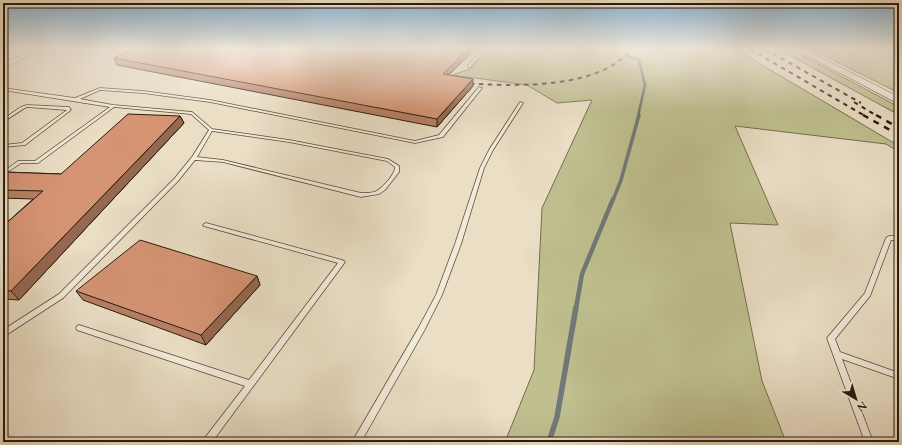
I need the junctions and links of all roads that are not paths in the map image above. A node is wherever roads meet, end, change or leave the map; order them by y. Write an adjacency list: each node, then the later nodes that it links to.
1 (840, 70): 5 (street)
2 (480, 88): 4 (lane)
3 (3, 89): 4 (lane)
4 (75, 100): 7 (lane)
5 (899, 101)
6 (521, 103): 21 (lane)
7 (113, 106): 9 (lane); 12 (lane)
8 (3, 121): 10 (lane)
9 (211, 130): 11 (lane); 11 (lane)
10 (3, 146)
11 (194, 158): 16 (lane)
12 (3, 174)
13 (206, 225): 19 (lane)
14 (899, 238): 17 (lane)
15 (79, 328): 19 (lane)
16 (3, 334)
17 (837, 354): 18 (lane); 22 (lane)
18 (899, 376)
19 (250, 384): 20 (lane)
20 (207, 442)
21 (356, 442)
22 (869, 442)

